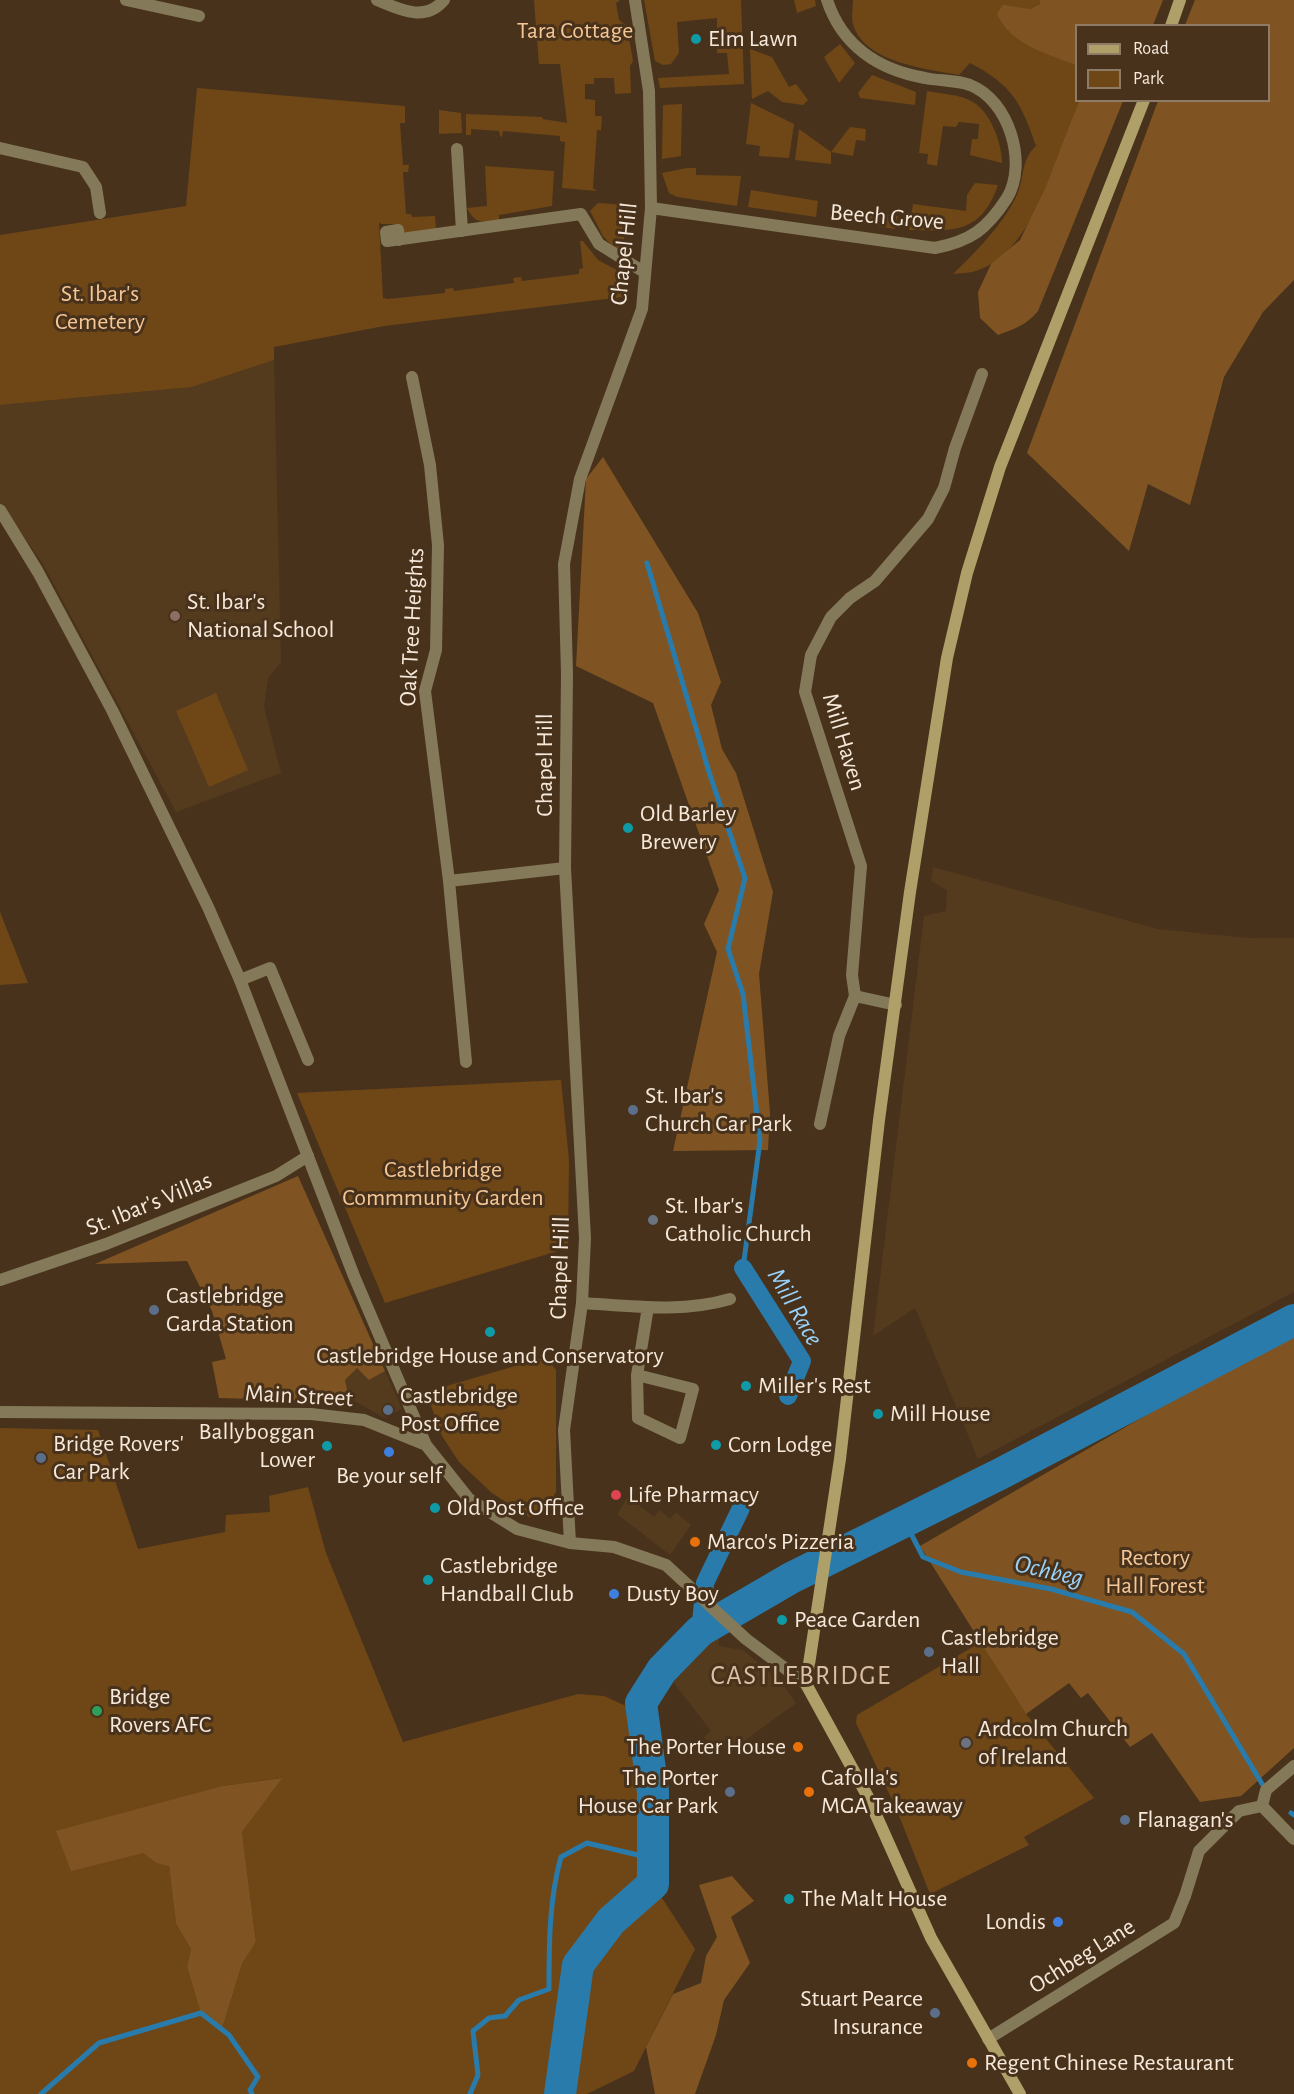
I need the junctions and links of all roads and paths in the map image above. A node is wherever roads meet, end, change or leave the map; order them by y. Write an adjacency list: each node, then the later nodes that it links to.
1 (126, 0): 7 (street)
2 (377, 0): 3 (street)
3 (444, 0)
4 (635, 0): 12 (street, Chapel Hill)
5 (827, 0): 12 (street, Beech Grove)
6 (1180, 0): 8 (main road)
7 (200, 16)
8 (1172, 24)
9 (1143, 102): 24 (main road)
10 (0, 148): 13 (street)
11 (457, 149): 14 (street)
12 (651, 208): 16 (street, Chapel Hill)
13 (100, 213)
14 (462, 231): 15 (street); 16 (street)
15 (399, 240)
16 (644, 272): 20 (street, Chapel Hill)
17 (982, 374): 23 (street, Mill Haven)
18 (412, 377): 21 (street, Oak Tree Heights)
19 (0, 510): 22 (street)
20 (565, 868): 21 (street); 31 (street, Chapel Hill)
21 (449, 881): 26 (street, Oak Tree Heights)
22 (240, 980): 25 (street); 28 (street)
23 (855, 996): 24 (street); 27 (street, Mill Haven)
24 (896, 1005): 37 (main road)
25 (308, 1060)
26 (466, 1062)
27 (820, 1124)
28 (308, 1156): 29 (street, St. Ibar's Villas); 35 (street)
29 (0, 1280)
30 (730, 1299): 32 (street)
31 (582, 1303): 32 (street); 36 (street, Chapel Hill)
32 (648, 1307): 33 (street)
33 (637, 1374): 33 (street)
34 (0, 1412): 35 (street, Main Street)
35 (426, 1445): 36 (street, Main Street)
36 (570, 1543): 37 (street, Main Street)
37 (806, 1684): 41 (main road)
38 (1294, 1766): 39 (street)
39 (1262, 1806): 40 (street); 41 (street, Ochbeg Lane)
40 (1294, 1839)
41 (988, 2039): 42 (main road)
42 (1020, 2094)

